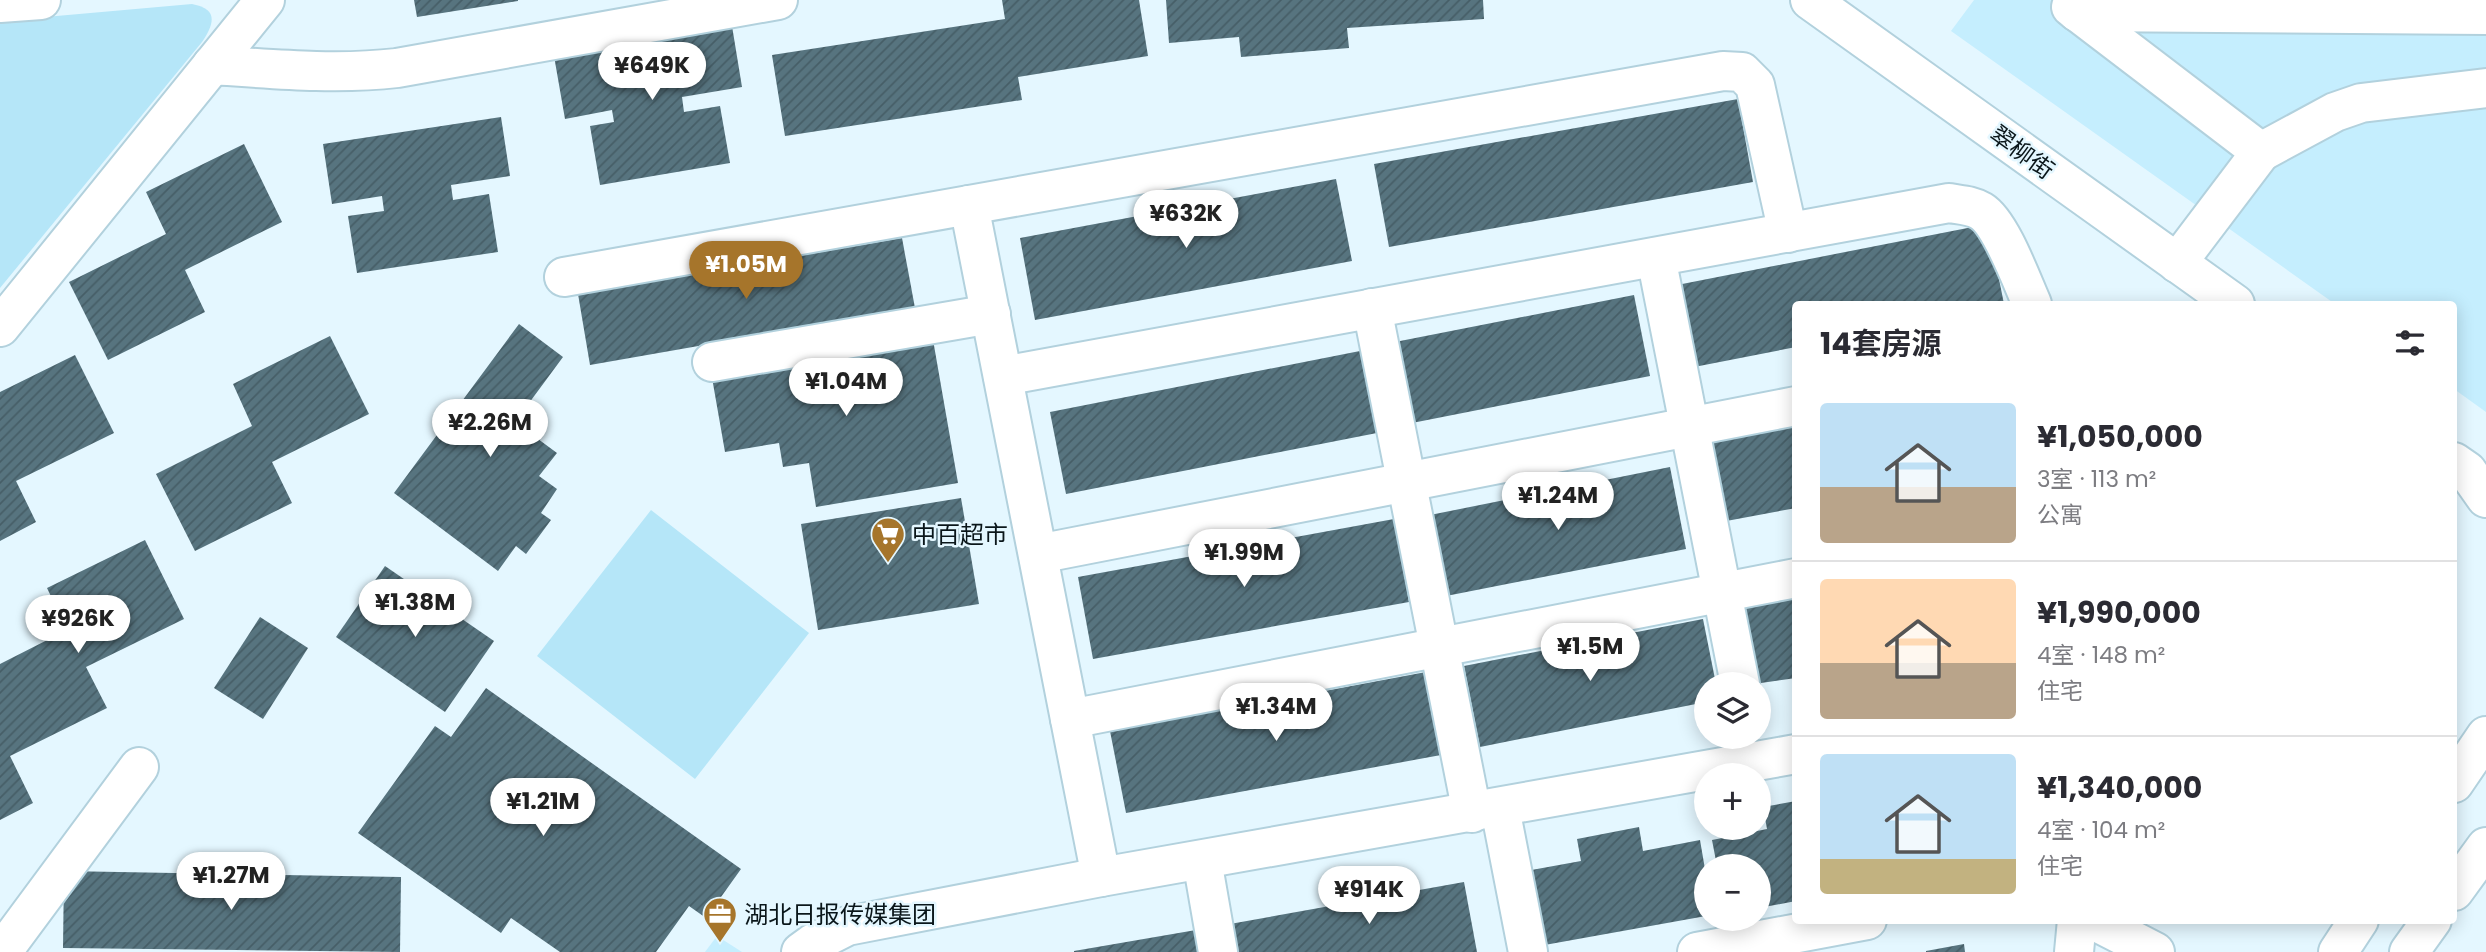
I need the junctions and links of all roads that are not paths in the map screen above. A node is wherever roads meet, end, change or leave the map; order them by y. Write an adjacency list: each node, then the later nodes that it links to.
1 (41, 0): 5 (main road)
2 (265, 0): 9 (main road)
3 (778, 0): 6 (main road)
4 (1810, 0): 15 (main road, 翠柳街)
5 (0, 3)
6 (718, 5): 9 (main road)
7 (2069, 6): 8 (main road); 11 (main road)
8 (2486, 15)
9 (212, 65): 21 (main road)
10 (2486, 88): 11 (main road)
11 (2261, 152): 15 (main road)
12 (969, 205): 13 (main road); 16 (main road); 20 (main road)
13 (1788, 233): 14 (main road); 17 (main road)
14 (1656, 257): 19 (main road); 25 (main road)
15 (2177, 263): 18 (main road, 翠柳街)
16 (564, 277)
17 (2031, 301)
18 (2231, 301)
19 (1372, 308): 23 (main road); 26 (main road)
20 (991, 314): 22 (main road); 23 (main road)
21 (0, 327)
22 (712, 362)
23 (1003, 376): 27 (main road)
24 (1792, 407): 25 (main road)
25 (1689, 427): 26 (main road); 29 (main road)
26 (1406, 482): 27 (main road); 30 (main road)
27 (1038, 554): 32 (main road)
28 (1792, 580): 29 (main road)
29 (1722, 593): 30 (main road); 31 (main road)
30 (1439, 647): 32 (main road); 38 (main road)
31 (1738, 672)
32 (1070, 719): 41 (main road)
33 (2486, 736): 37 (main road)
34 (1752, 749): 35 (main road); 38 (main road)
35 (1792, 754)
36 (139, 767): 47 (main road)
37 (2457, 779)
38 (1486, 810): 40 (main road); 50 (main road)
39 (2486, 847): 42 (main road)
40 (1202, 860): 41 (main road); 49 (main road)
41 (1101, 877): 48 (main road)
42 (2457, 887)
43 (1846, 924): 51 (main road)
44 (2356, 924): 53 (main road)
45 (2429, 924): 54 (main road)
46 (2093, 934): 52 (main road)
47 (2, 952)
48 (801, 952)
49 (1218, 952)
50 (1528, 952)
51 (1697, 952)
52 (2155, 952)
53 (2338, 952)
54 (2409, 952)

